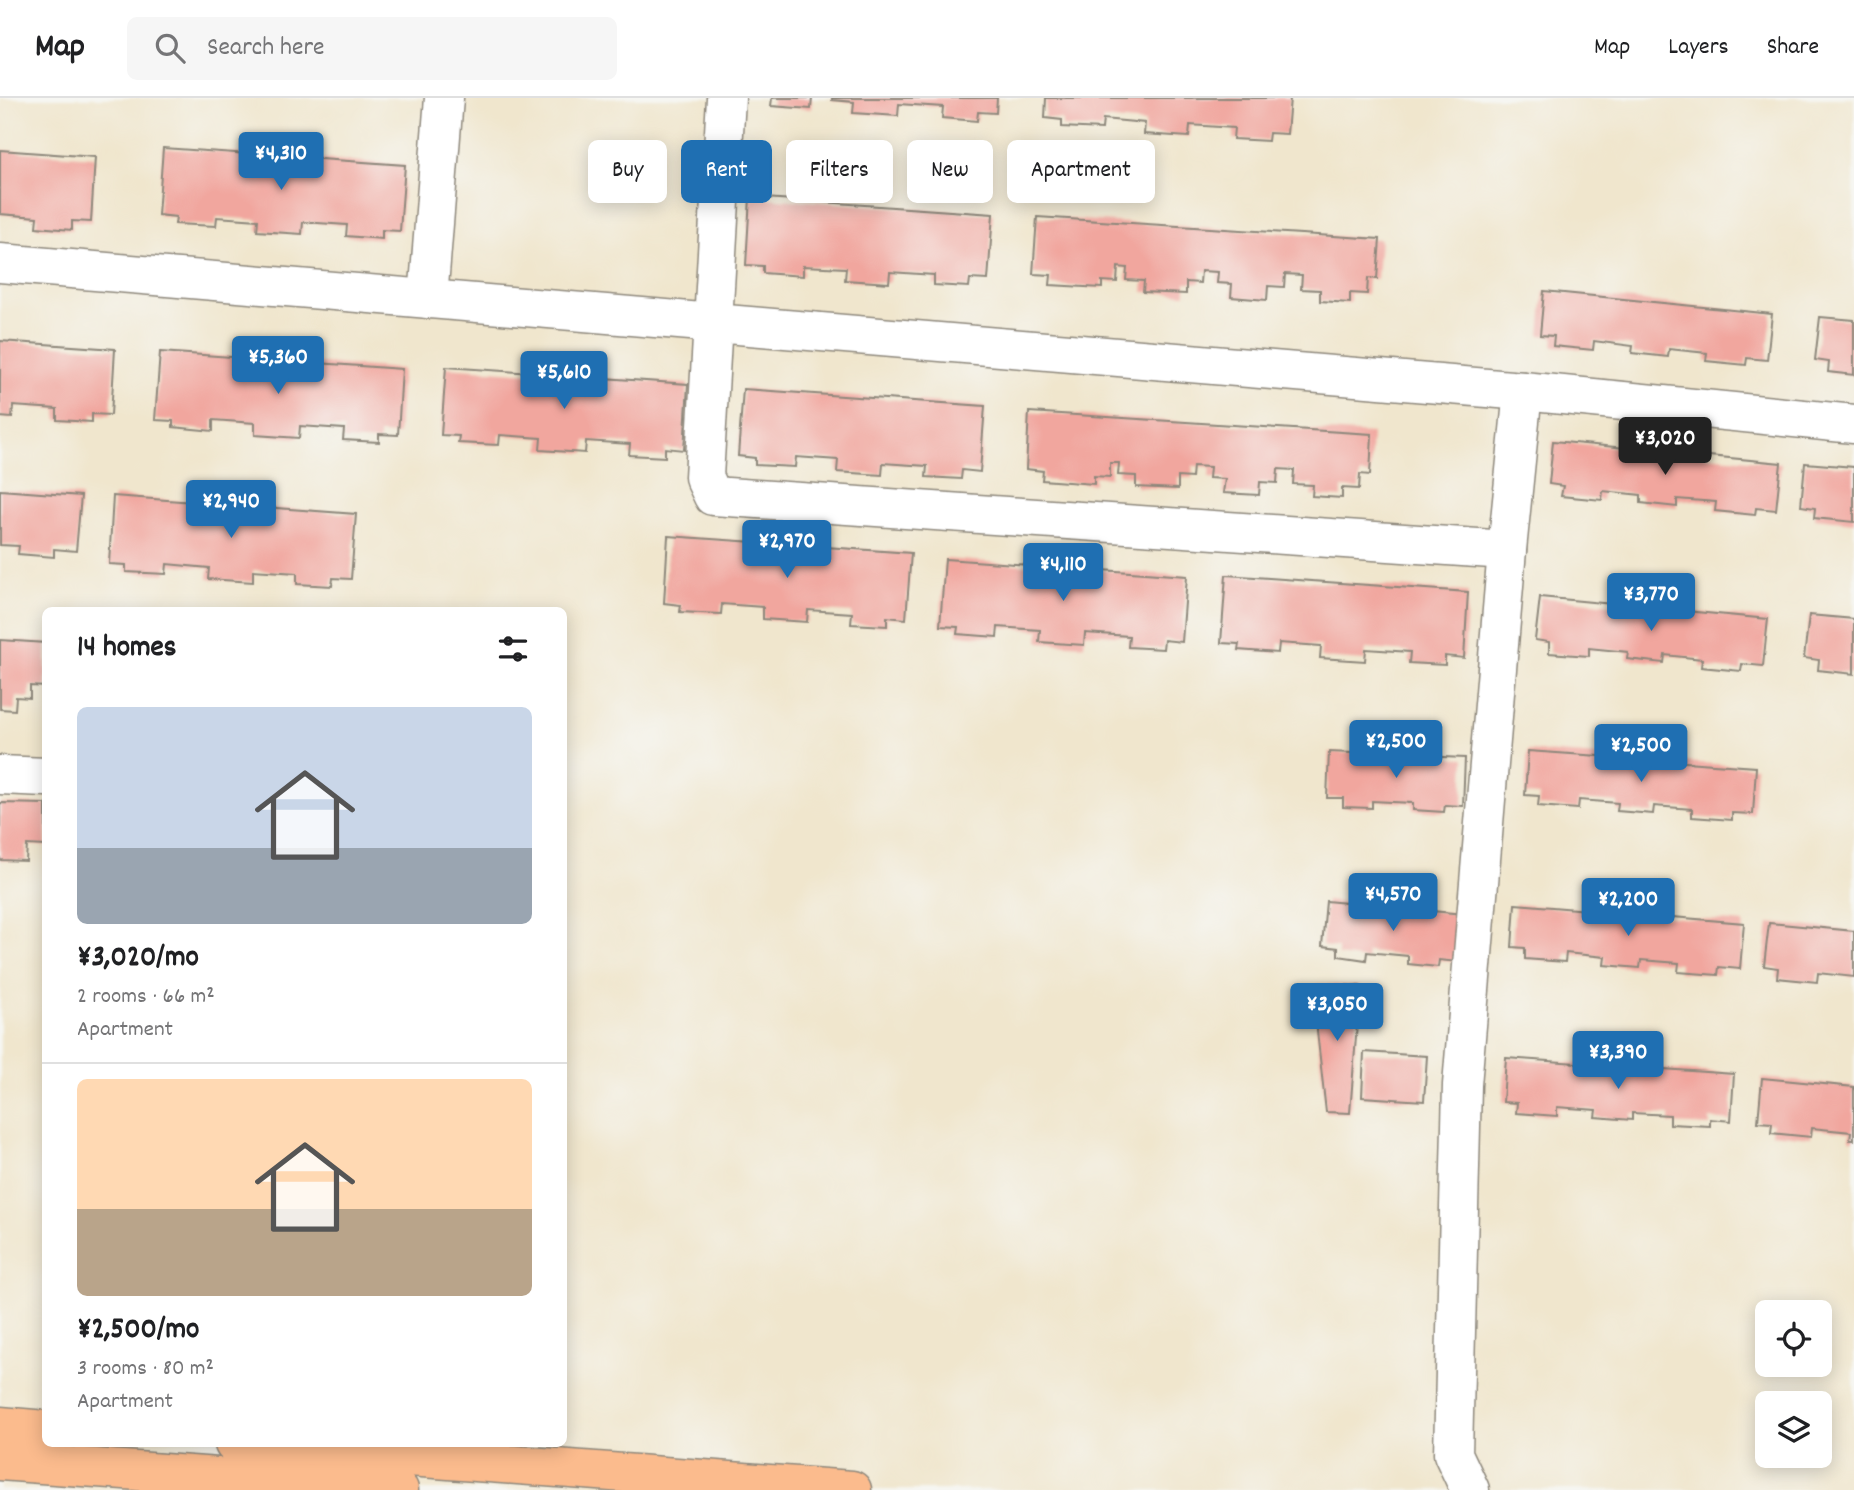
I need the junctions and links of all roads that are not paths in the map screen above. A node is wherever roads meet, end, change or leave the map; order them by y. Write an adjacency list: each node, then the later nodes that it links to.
1 (444, 98): 4 (street)
2 (726, 98): 5 (street)
3 (0, 263): 4 (street)
4 (428, 299): 5 (street)
5 (714, 324): 6 (street); 8 (street)
6 (1523, 391): 7 (street); 8 (street)
7 (1854, 425)
8 (1507, 550): 17 (street)
9 (0, 775): 10 (street)
10 (42, 777)
11 (0, 1426): 12 (main road)
12 (42, 1430)
13 (274, 1447): 16 (main road)
14 (0, 1461): 15 (main road)
15 (399, 1490)
16 (852, 1490)
17 (1470, 1490)

